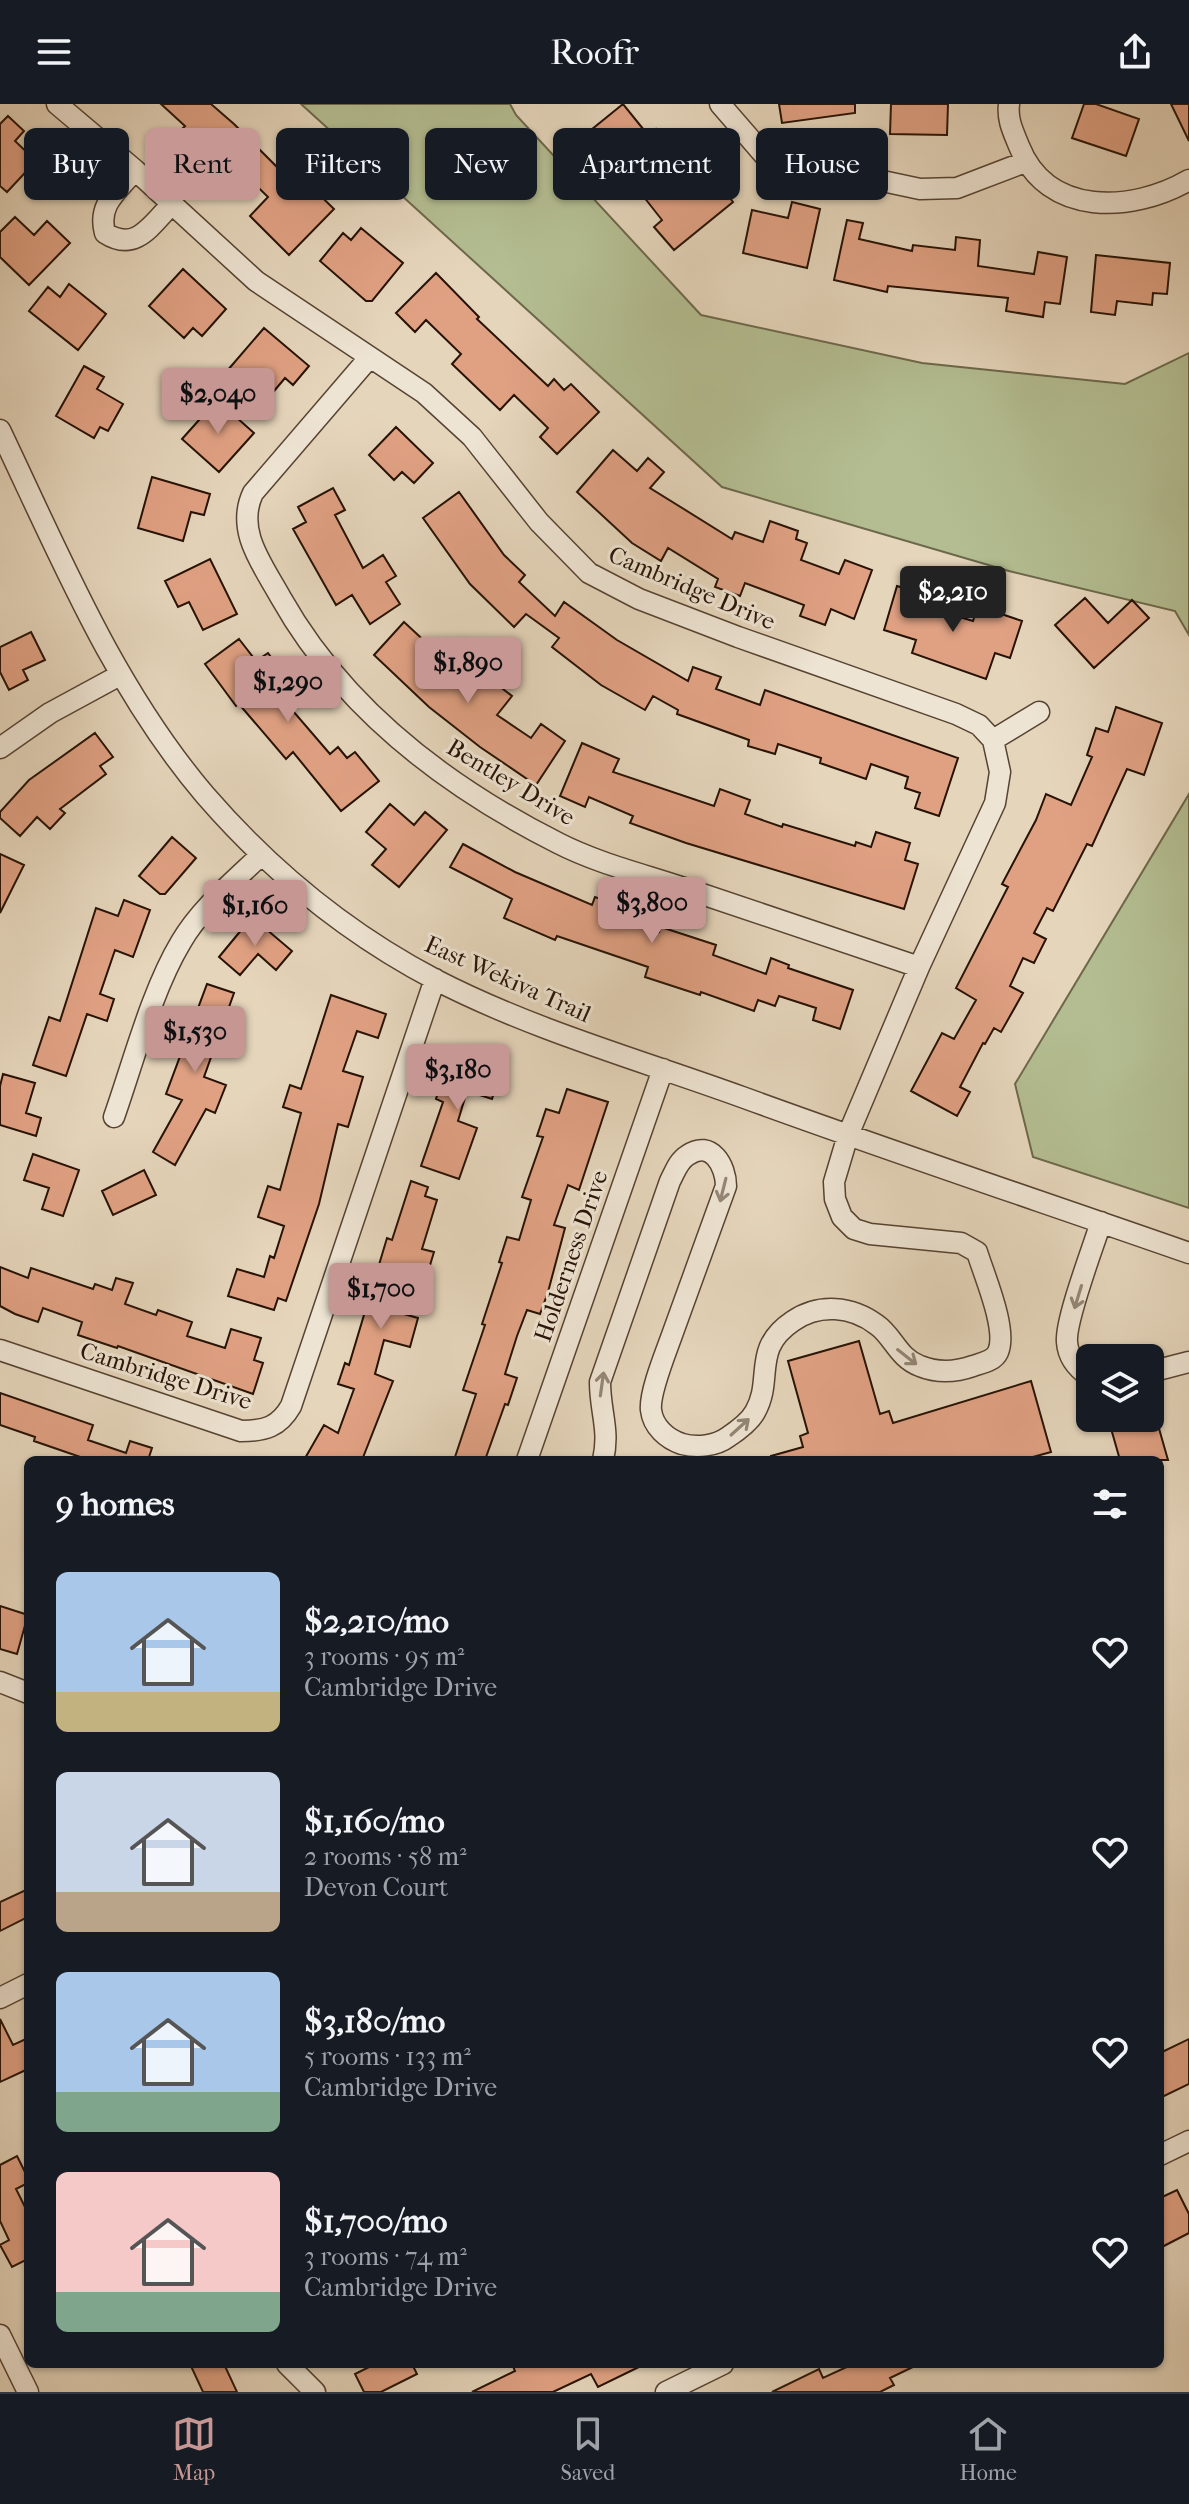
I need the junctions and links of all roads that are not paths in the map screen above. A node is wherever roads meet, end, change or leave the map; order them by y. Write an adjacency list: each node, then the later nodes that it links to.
1 (57, 104): 5 (street, Cambridge Drive)
2 (720, 104): 4 (street)
3 (1009, 104): 4 (street)
4 (1025, 162): 6 (street)
5 (135, 170): 7 (street, Cambridge Drive); 7 (street)
6 (1189, 180)
7 (172, 204): 8 (street, Cambridge Drive)
8 (369, 358): 13 (street, Cambridge Drive); 16 (street, Bentley Drive)
9 (0, 430): 10 (street, East Wekiva Trail)
10 (5, 456): 11 (street, East Wekiva Trail)
11 (120, 675): 14 (street); 15 (street, East Wekiva Trail)
12 (1039, 712): 13 (street)
13 (993, 740): 16 (street)
14 (0, 748)
15 (261, 855): 17 (street, East Wekiva Trail); 19 (street)
16 (919, 967): 20 (street)
17 (435, 979): 18 (street, East Wekiva Trail); 23 (street, Cambridge Drive)
18 (663, 1069): 20 (street, East Wekiva Trail); 27 (street, Holderness Drive)
19 (114, 1117)
20 (848, 1135): 21 (street, East Wekiva Trail); 28 (street, one-way to 20)
21 (1101, 1222): 22 (street, East Wekiva Trail); 25 (street, one-way to 25)
22 (1189, 1253)
23 (0, 1350)
24 (1189, 1362): 26 (street)
25 (1076, 1364)
26 (1164, 1368)
27 (528, 1456)
28 (604, 1456)
29 (0, 1682): 30 (street)
30 (24, 1691)
31 (24, 1986): 32 (street)
32 (0, 1998)
33 (1189, 2141): 34 (street)
34 (1164, 2153)
35 (0, 2335): 38 (street)
36 (291, 2368): 39 (street)
37 (715, 2368): 40 (street)
38 (28, 2392)
39 (315, 2392)
40 (666, 2392)

